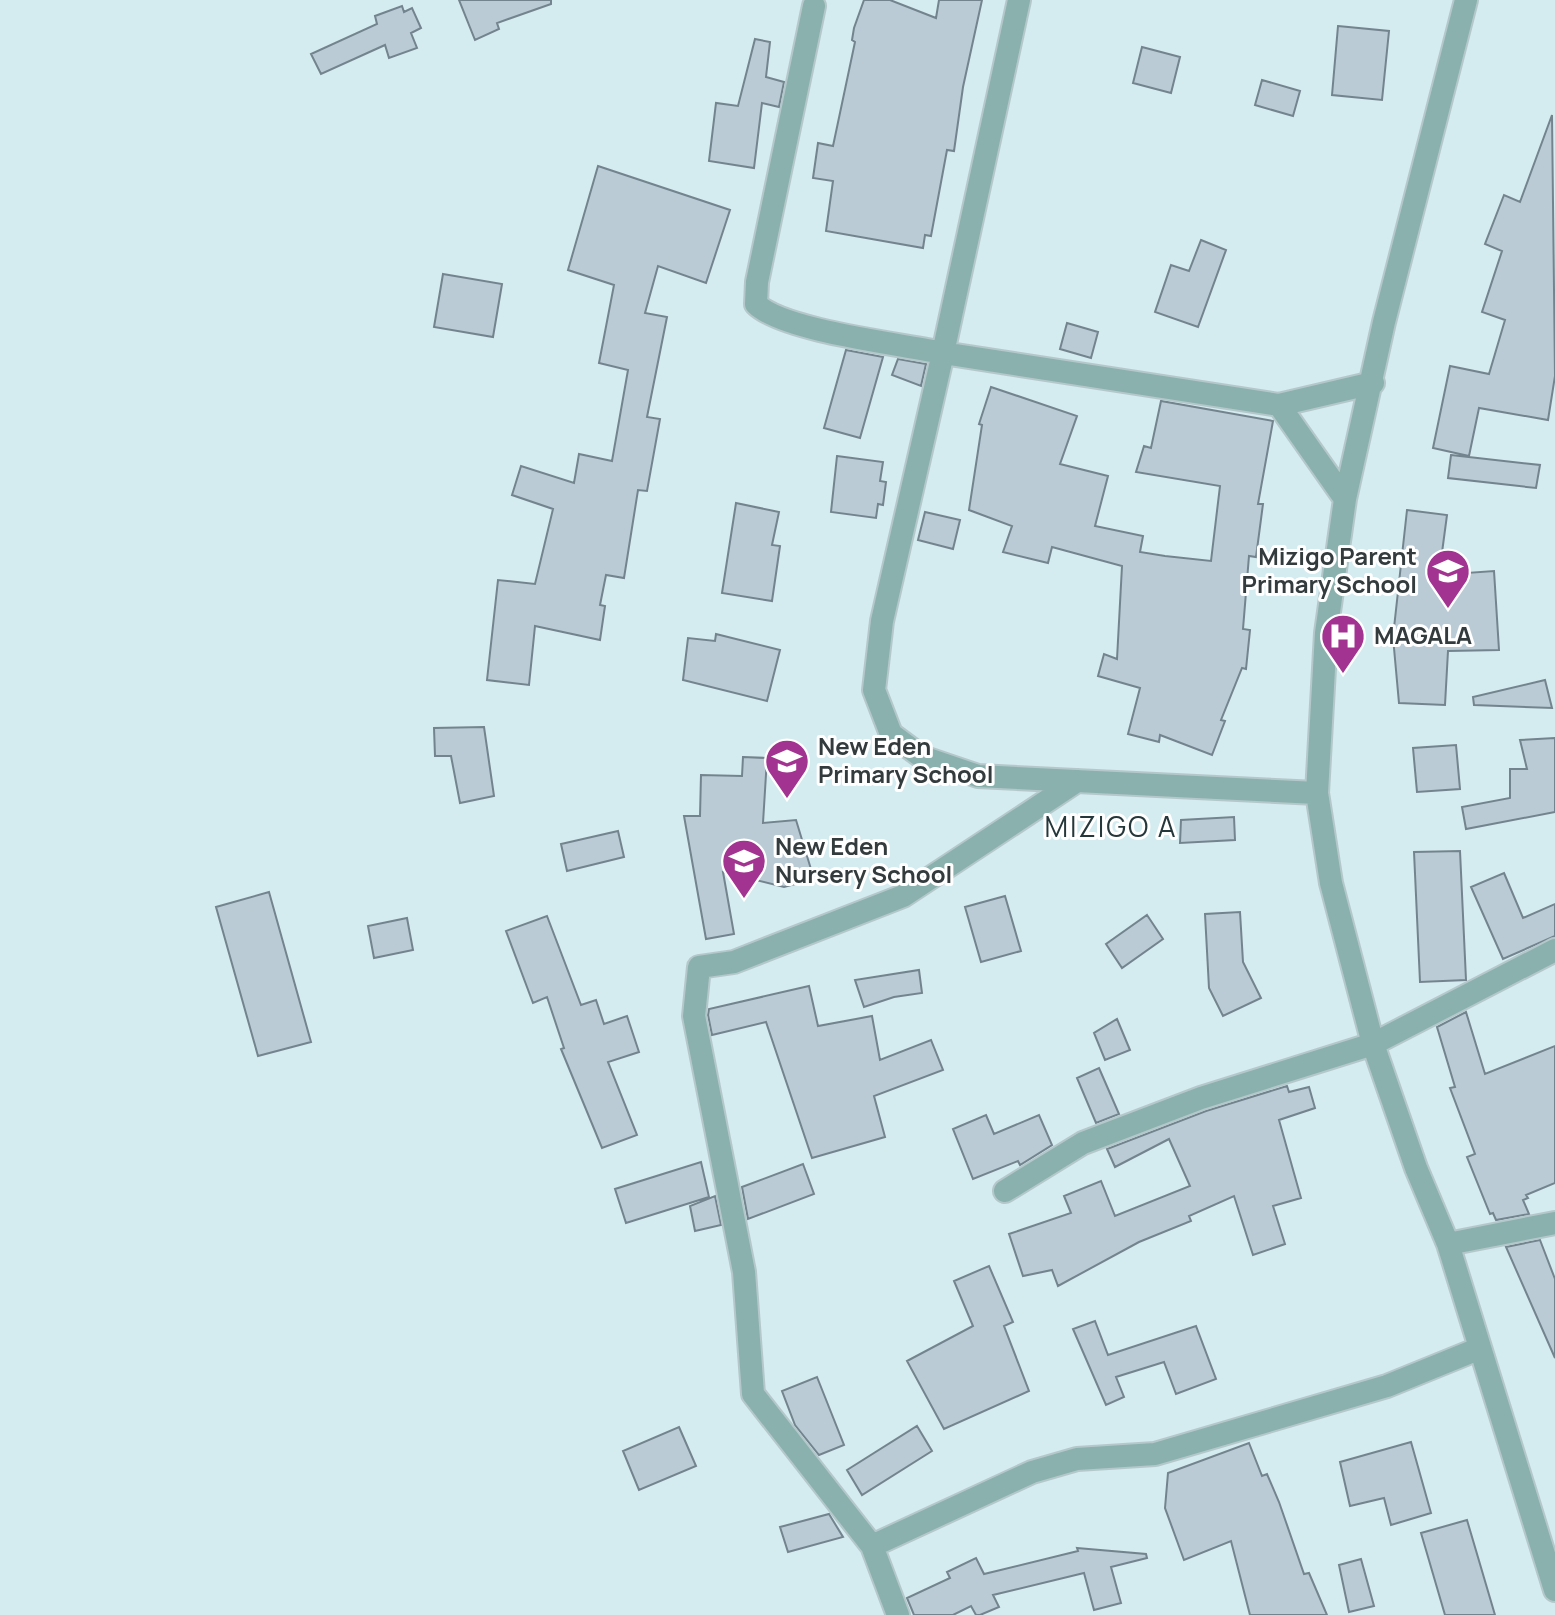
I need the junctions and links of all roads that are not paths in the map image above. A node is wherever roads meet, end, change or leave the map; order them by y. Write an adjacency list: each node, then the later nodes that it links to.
1 (1019, 0): 4 (street)
2 (1466, 0): 5 (street)
3 (814, 6): 4 (street)
4 (943, 353): 6 (street); 8 (street)
5 (1373, 383): 6 (street); 7 (street)
6 (1279, 405): 7 (street)
7 (1345, 499): 9 (street)
8 (1077, 781): 9 (street); 16 (street)
9 (1317, 793): 11 (street)
10 (1555, 950): 11 (street)
11 (1373, 1044): 12 (street); 14 (street)
12 (1005, 1191)
13 (1555, 1223): 14 (street)
14 (1448, 1244): 15 (street)
15 (1478, 1349): 16 (street); 17 (street)
16 (872, 1546): 18 (street)
17 (1555, 1590)
18 (898, 1615)

